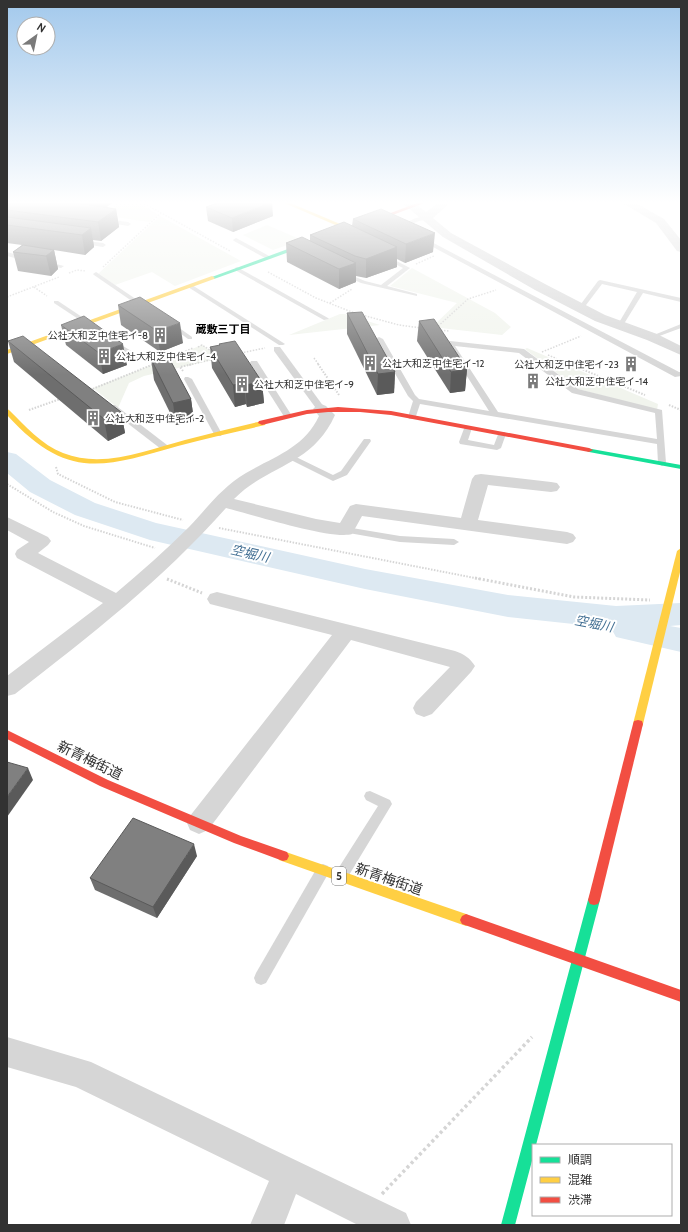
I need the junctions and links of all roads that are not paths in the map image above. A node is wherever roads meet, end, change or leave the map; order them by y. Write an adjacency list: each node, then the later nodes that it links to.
1 (25, 259): 6 (lane)
2 (265, 259): 9 (street)
3 (390, 259): 13 (lane)
4 (460, 259): 36 (lane)
5 (492, 259): 19 (street)
6 (30, 261)
7 (38, 262): 8 (lane)
8 (61, 266)
9 (237, 269): 12 (street); 20 (lane)
10 (338, 271): 13 (lane)
11 (96, 274): 18 (lane)
12 (190, 286): 18 (street); 40 (lane)
13 (382, 287): 15 (lane)
14 (641, 291): 16 (lane); 19 (lane); 23 (lane)
15 (415, 295)
16 (681, 300)
17 (56, 302): 22 (lane)
18 (144, 306): 22 (street)
19 (581, 308): 23 (street)
20 (326, 319)
21 (166, 321): 28 (lane)
22 (87, 323): 25 (lane); 30 (street)
23 (620, 326): 26 (street)
24 (681, 326): 26 (lane)
25 (96, 329)
26 (652, 337): 32 (street)
27 (109, 338): 34 (lane)
28 (190, 338)
29 (379, 339): 39 (lane)
30 (30, 343): 31 (lane); 33 (street)
31 (38, 350)
32 (681, 351)
33 (7, 352)
34 (135, 357)
35 (254, 364): 43 (lane)
36 (681, 374)
37 (188, 379): 46 (lane)
38 (90, 390): 50 (lane)
39 (417, 401): 42 (lane); 44 (lane)
40 (321, 409): 43 (street); 44 (street); 51 (street)
41 (7, 411): 50 (street)
42 (496, 414): 49 (lane); 49 (lane)
43 (288, 416): 46 (street)
44 (412, 417): 45 (street)
45 (468, 428): 47 (street); 47 (lane)
46 (218, 434): 50 (street)
47 (502, 434): 52 (street)
48 (367, 441): 51 (lane)
49 (661, 442): 52 (lane)
50 (164, 447)
51 (289, 457): 55 (street)
52 (662, 463): 53 (street)
53 (681, 467)
54 (551, 487): 57 (street)
55 (221, 501): 58 (street); 63 (street)
56 (7, 523): 63 (street)
57 (468, 526): 58 (street); 59 (street)
58 (346, 530): 60 (lane)
59 (567, 538)
60 (454, 542)
61 (681, 551): 72 (street)
62 (217, 599): 64 (street)
63 (117, 602): 65 (street)
64 (347, 631): 66 (street); 69 (street)
65 (7, 688)
66 (424, 708)
67 (7, 734): 69 (street, 新青梅街道 / 5)
68 (370, 796): 71 (lane)
69 (199, 823): 70 (street, 新青梅街道 / 5)
70 (323, 870): 71 (street, 新青梅街道 / 5); 73 (lane)
71 (341, 876): 72 (street, 新青梅街道 / 5)
72 (579, 960): 74 (street, 新青梅街道 / 5); 79 (street)
73 (261, 978)
74 (681, 996)
75 (7, 1052): 76 (street)
76 (288, 1174): 77 (street); 78 (street)
77 (267, 1225)
78 (394, 1225)
79 (508, 1225)

